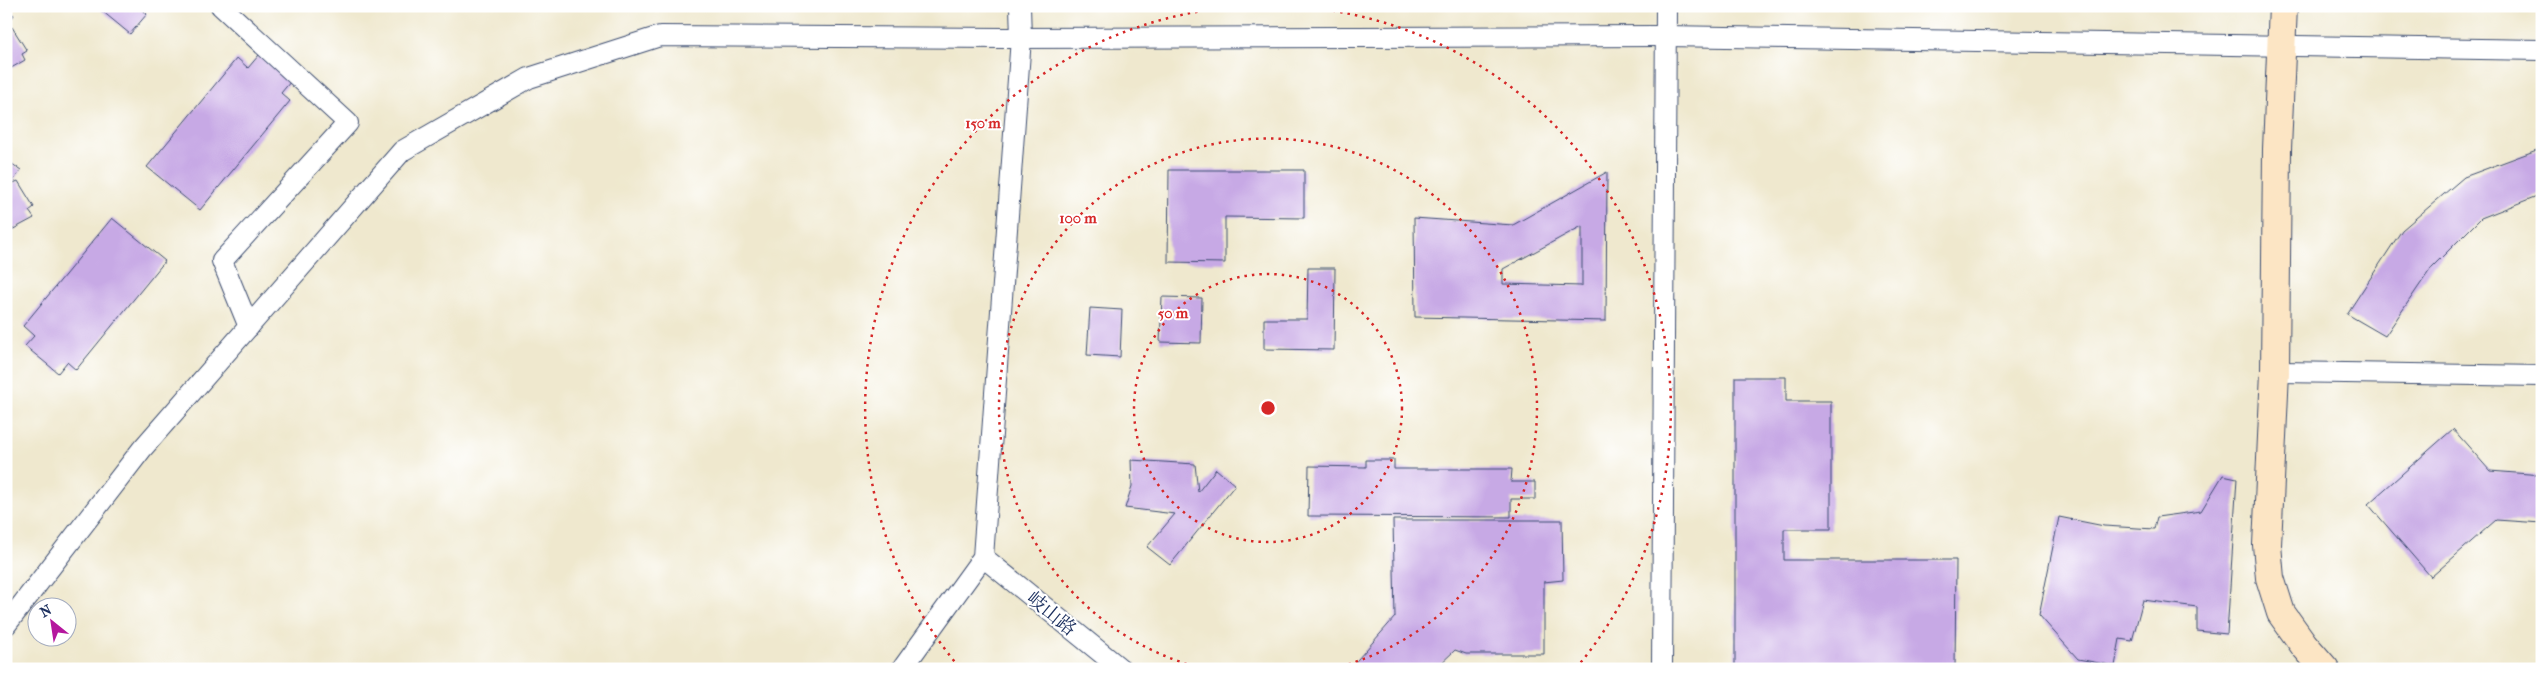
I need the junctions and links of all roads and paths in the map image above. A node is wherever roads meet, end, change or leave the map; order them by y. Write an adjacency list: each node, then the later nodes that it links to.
1 (221, 6): 9 (street)
2 (1020, 6): 6 (street)
3 (1666, 6): 5 (street)
4 (2283, 6): 7 (main road)
5 (1666, 36): 6 (street); 7 (street); 16 (street)
6 (1021, 38): 9 (street); 12 (street)
7 (2281, 45): 8 (street); 10 (main road)
8 (2542, 50)
9 (249, 327): 13 (street)
10 (2275, 372): 11 (street); 17 (main road)
11 (2542, 376)
12 (983, 557): 14 (street); 15 (street, 岐山路)
13 (6, 625)
14 (902, 669)
15 (1121, 669)
16 (1662, 669)
17 (2325, 669)

